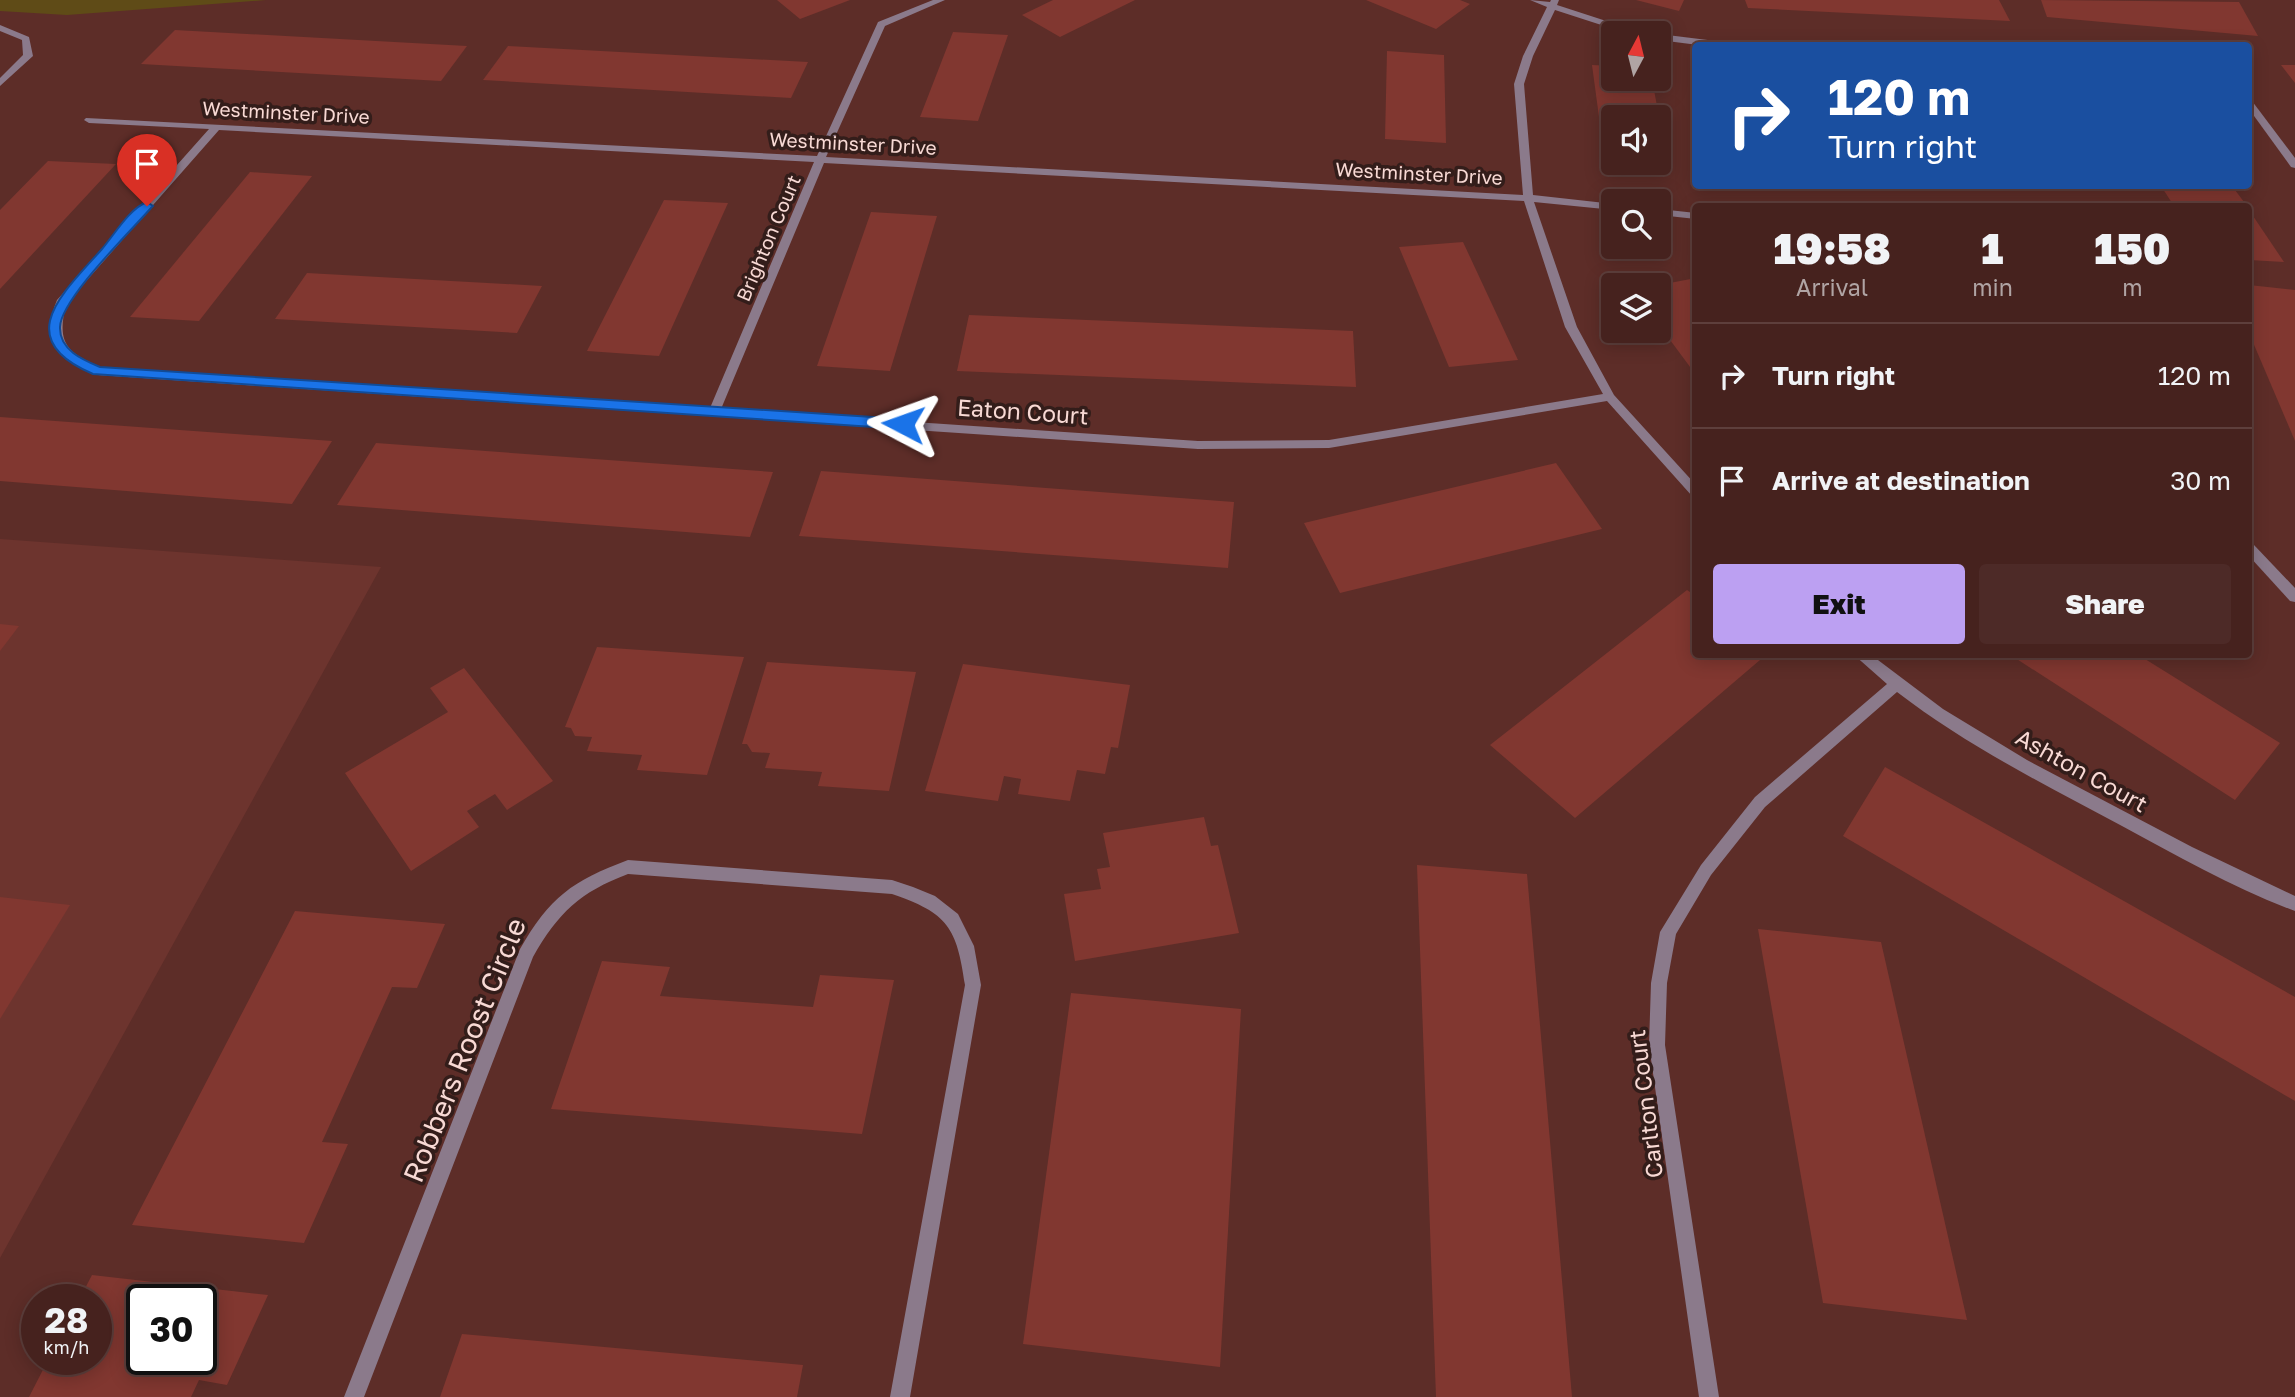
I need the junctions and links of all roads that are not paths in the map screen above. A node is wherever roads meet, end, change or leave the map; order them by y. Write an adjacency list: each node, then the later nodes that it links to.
1 (941, 0): 12 (street, Brighton Court)
2 (1534, 0): 3 (street)
3 (1553, 3): 4 (street); 14 (street)
4 (1602, 21)
5 (0, 28): 8 (street)
6 (1671, 38): 7 (street)
7 (1700, 42)
8 (0, 83)
9 (2252, 107): 13 (street)
10 (89, 120): 11 (street, Westminster Drive)
11 (216, 128): 12 (street, Westminster Drive); 19 (street, Eaton Court)
12 (819, 160): 14 (street, Westminster Drive); 19 (street, Brighton Court)
13 (2295, 165)
14 (1528, 198): 15 (street, Westminster Drive); 18 (street)
15 (1601, 206)
16 (1671, 213): 17 (street)
17 (1692, 216)
18 (1610, 397): 19 (street, Eaton Court); 20 (street)
19 (715, 410)
20 (1692, 489)
21 (2252, 551): 22 (street)
22 (2278, 576): 23 (street); 24 (street)
23 (2295, 577)
24 (2295, 597)
25 (1865, 658): 26 (street, Ashton Court)
26 (1895, 685): 27 (street, Ashton Court); 30 (street, Carlton Court)
27 (2295, 904)
28 (354, 1397): 29 (street, Robbers Roost Circle)
29 (900, 1397)
30 (1709, 1397)

